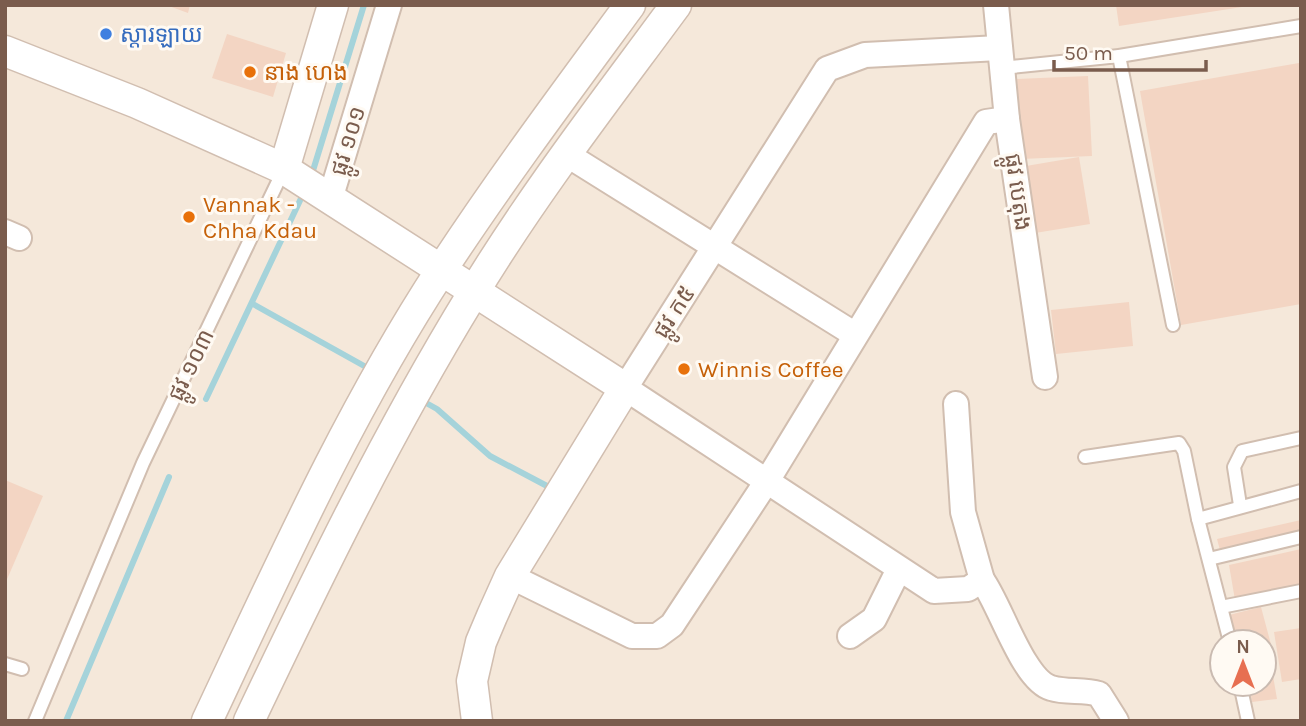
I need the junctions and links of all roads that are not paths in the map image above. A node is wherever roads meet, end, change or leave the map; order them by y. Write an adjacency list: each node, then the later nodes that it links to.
1 (333, 5): 12 (street, ផ្លូវ ១០៣)
2 (389, 5): 12 (street, ផ្លូវ ១០១)
3 (630, 5): 14 (street)
4 (676, 5): 11 (street)
5 (996, 5): 9 (street, ផ្លូវ បេតុង)
6 (1301, 26): 8 (lane)
7 (5, 51): 12 (street)
8 (1119, 57): 9 (lane); 16 (lane)
9 (1000, 58): 10 (street, ផ្លូវ បេតុង); 13 (street, ផ្លូវ ក៥)
10 (1007, 119): 17 (street); 18 (street, ផ្លូវ បេតុង)
11 (566, 154): 13 (street); 15 (street)
12 (307, 183): 14 (street); 39 (lane, ផ្លូវ ១០៣)
13 (715, 247): 17 (street); 19 (street, ផ្លូវ ក៥)
14 (441, 270): 15 (street); 40 (street)
15 (474, 292): 19 (street); 41 (street)
16 (1173, 325)
17 (854, 334): 23 (street)
18 (1045, 377)
19 (625, 388): 23 (street); 30 (street, ផ្លូវ ក៥)
20 (956, 404): 31 (street)
21 (1301, 438): 25 (lane)
22 (1086, 457): 26 (lane)
23 (766, 481): 29 (street); 30 (street)
24 (1301, 491): 25 (lane)
25 (1240, 505): 26 (lane)
26 (1198, 519): 28 (lane)
27 (1301, 537): 28 (lane)
28 (1209, 559): 33 (lane)
29 (899, 569): 31 (street); 35 (street)
30 (510, 576): 42 (street, ផ្លូវ ក៥)
31 (982, 580): 43 (street)
32 (1301, 591): 33 (lane)
33 (1222, 607): 34 (lane)
34 (1227, 628)
35 (850, 636)
36 (5, 664): 37 (lane)
37 (22, 669)
38 (1243, 698): 44 (lane)
39 (35, 721)
40 (206, 721)
41 (249, 721)
42 (477, 721)
43 (1116, 721)
44 (1248, 721)

